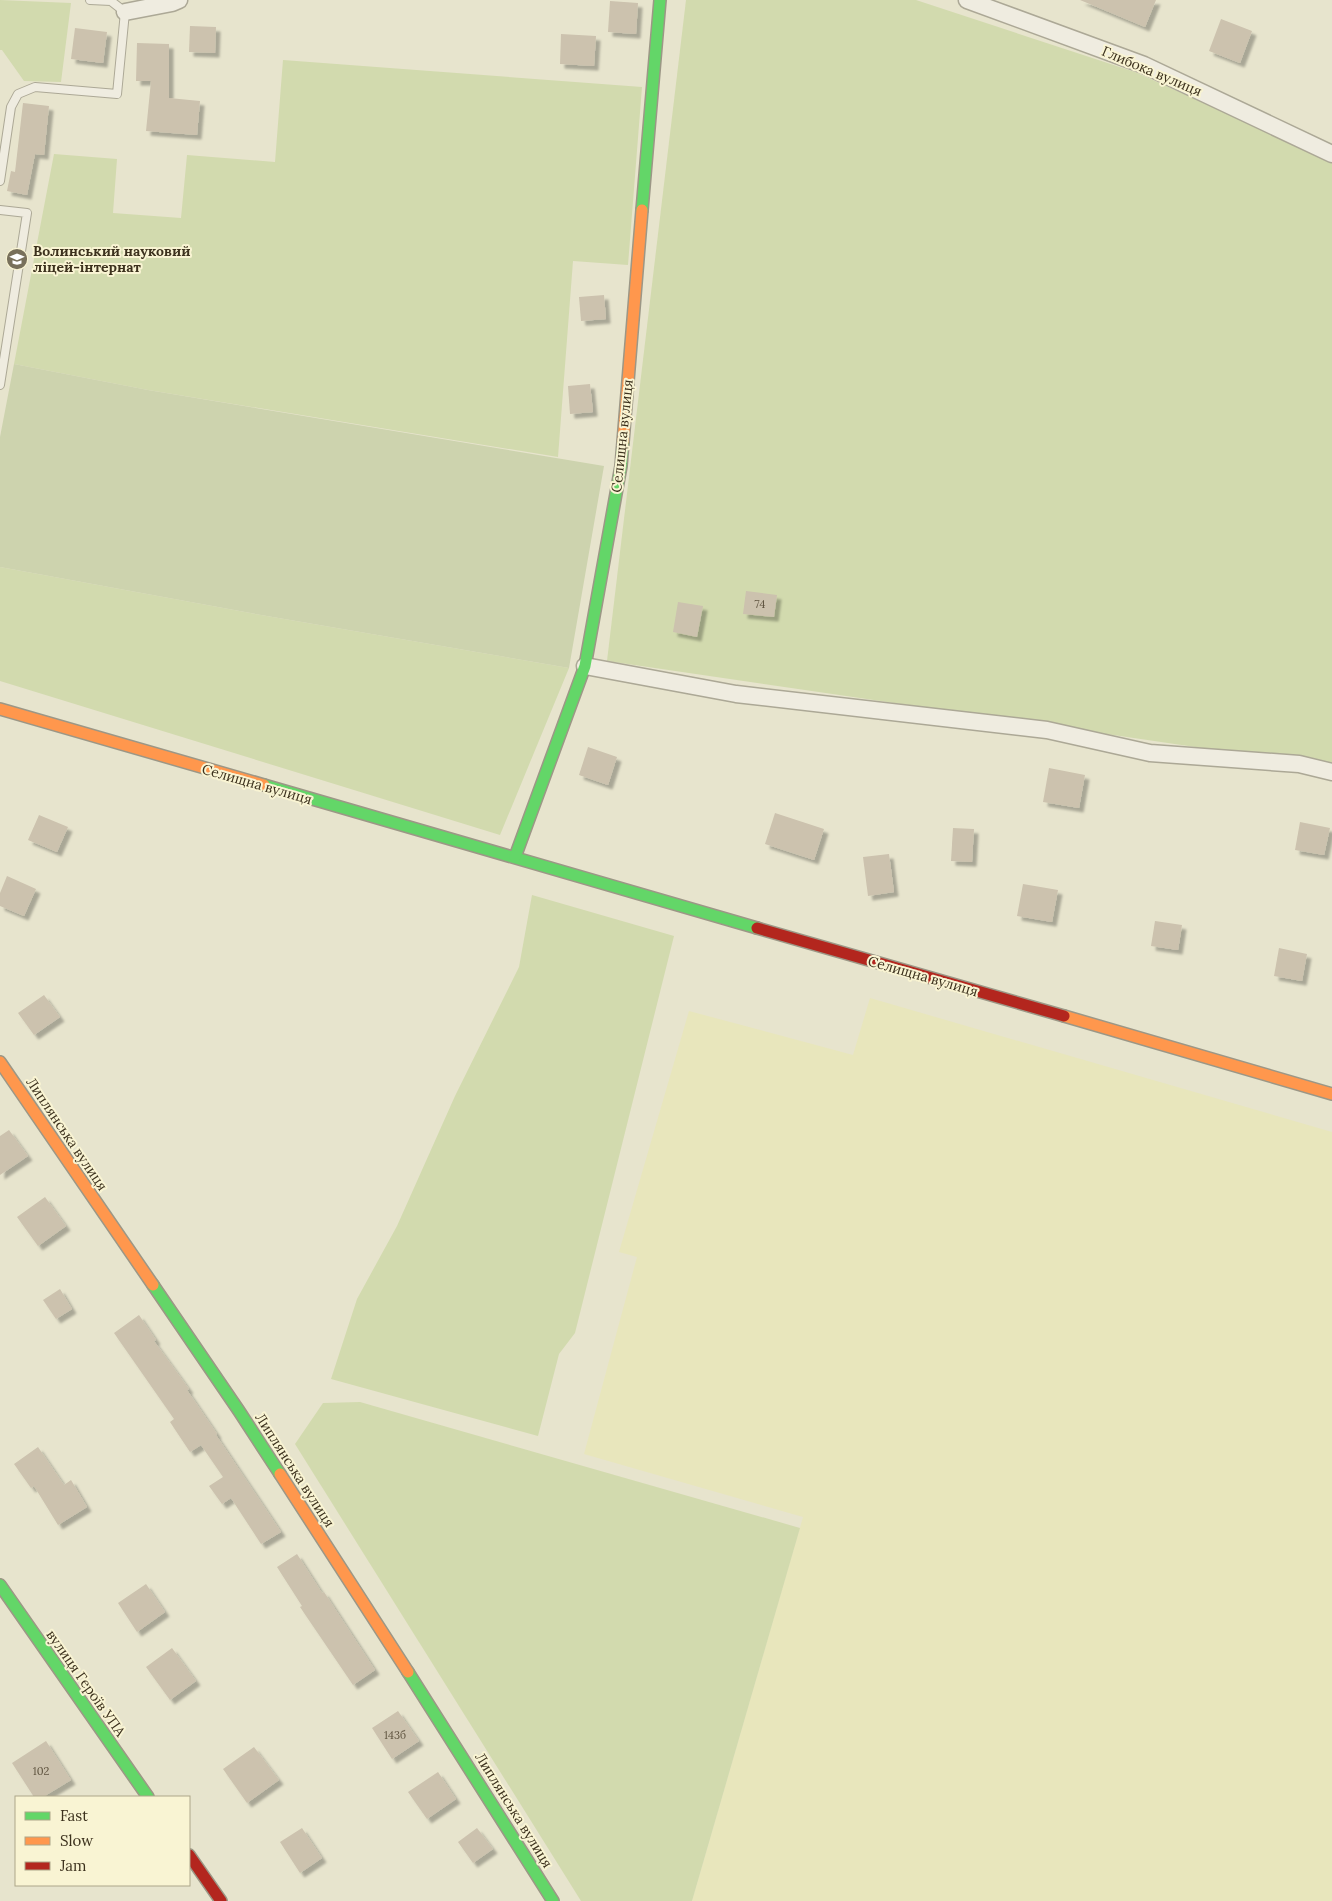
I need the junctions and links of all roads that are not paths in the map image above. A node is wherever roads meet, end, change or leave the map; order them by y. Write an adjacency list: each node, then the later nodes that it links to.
1 (90, 0): 5 (lane)
2 (179, 0): 5 (street)
3 (660, 0): 10 (street, Селищна вулиця)
4 (967, 0): 6 (street, Глибока вулиця)
5 (125, 12): 7 (lane)
6 (1332, 154)
7 (0, 181)
8 (0, 210): 9 (lane)
9 (0, 385)
10 (585, 666): 12 (street); 13 (street, Селищна вулиця)
11 (0, 709): 13 (street, Селищна вулиця)
12 (1332, 772)
13 (515, 857): 15 (street, Селищна вулиця)
14 (0, 1062): 20 (street, Липлянська вулиця)
15 (1332, 1094)
16 (0, 1586): 17 (street, вулиця Героїв УПА)
17 (147, 1796)
18 (190, 1856): 19 (street)
19 (221, 1901)
20 (553, 1901)

